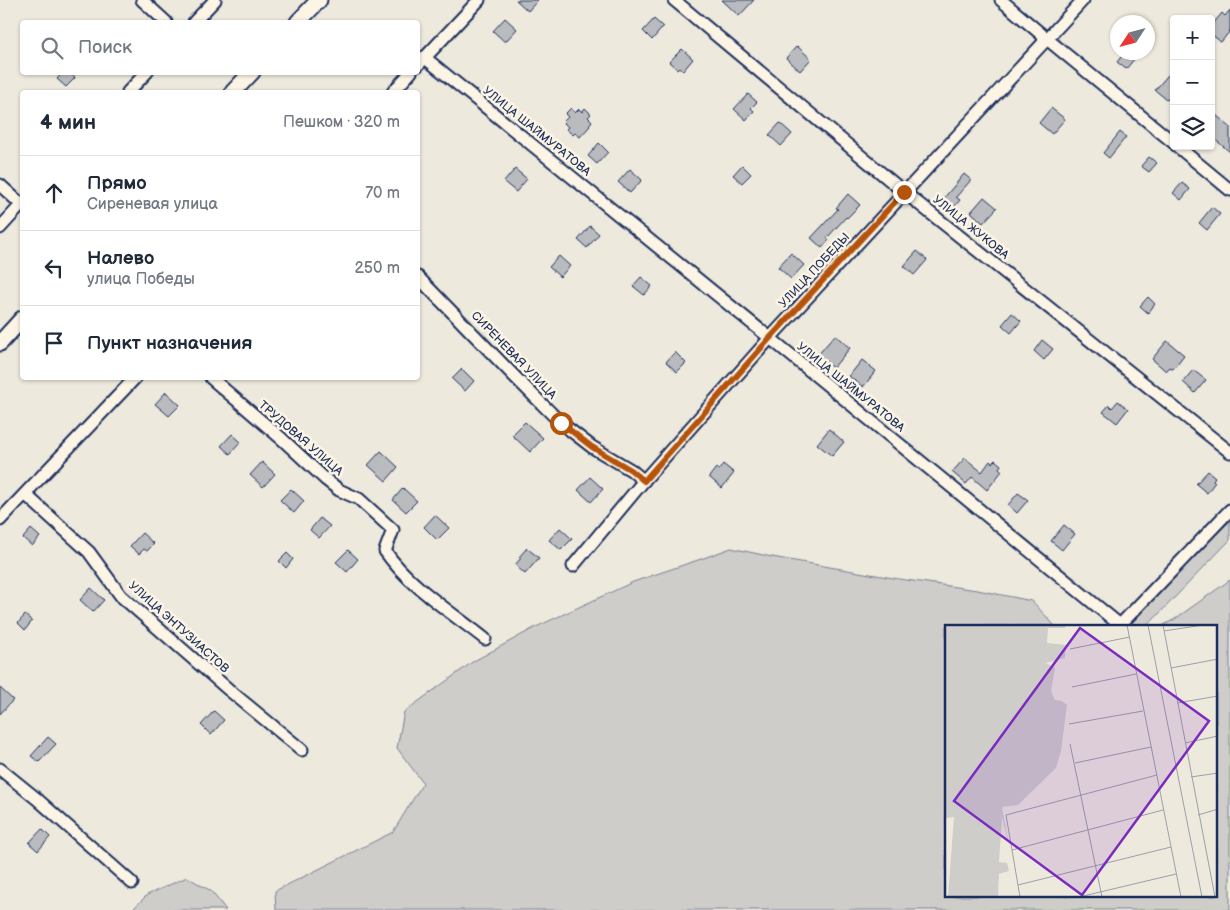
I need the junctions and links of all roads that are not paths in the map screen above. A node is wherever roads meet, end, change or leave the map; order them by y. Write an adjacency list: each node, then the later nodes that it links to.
1 (142, 0): 8 (street)
2 (215, 0): 9 (street)
3 (319, 0): 10 (main road)
4 (479, 0): 12 (street)
5 (674, 0): 23 (street, УЛИЦА ЖУКОВА)
6 (1002, 0): 11 (street)
7 (1083, 0): 11 (street, УЛИЦА ПОБЕДЫ)
8 (164, 20)
9 (196, 20)
10 (300, 20)
11 (1047, 39): 19 (street); 23 (street, УЛИЦА ПОБЕДЫ)
12 (421, 61): 29 (street, УЛИЦА ШАЙМУРАТОВА)
13 (144, 75): 16 (street)
14 (249, 75): 17 (main road)
15 (407, 75): 18 (street)
16 (130, 90)
17 (235, 90)
18 (395, 90)
19 (1170, 141)
20 (1182, 150): 22 (street)
21 (0, 185): 24 (street)
22 (1230, 190)
23 (904, 192): 29 (street, УЛИЦА ПОБЕДЫ); 33 (street, УЛИЦА ЖУКОВА)
24 (20, 203)
25 (20, 207): 26 (street)
26 (0, 228)
27 (420, 279): 34 (street, СИРЕНЕВАЯ УЛИЦА)
28 (20, 321): 30 (main road)
29 (770, 338): 34 (street, УЛИЦА ПОБЕДЫ); 36 (street, УЛИЦА ШАЙМУРАТОВА)
30 (0, 343)
31 (134, 380): 35 (street)
32 (212, 380): 39 (street, ТРУДОВАЯ УЛИЦА)
33 (1230, 452)
34 (644, 481): 38 (street, УЛИЦА ПОБЕДЫ)
35 (25, 494): 37 (street); 40 (street, УЛИЦА ЭНТУЗИАСТОВ)
36 (1230, 510)
37 (0, 520)
38 (573, 566)
39 (485, 639)
40 (302, 750)
41 (0, 769): 42 (street)
42 (132, 883)

